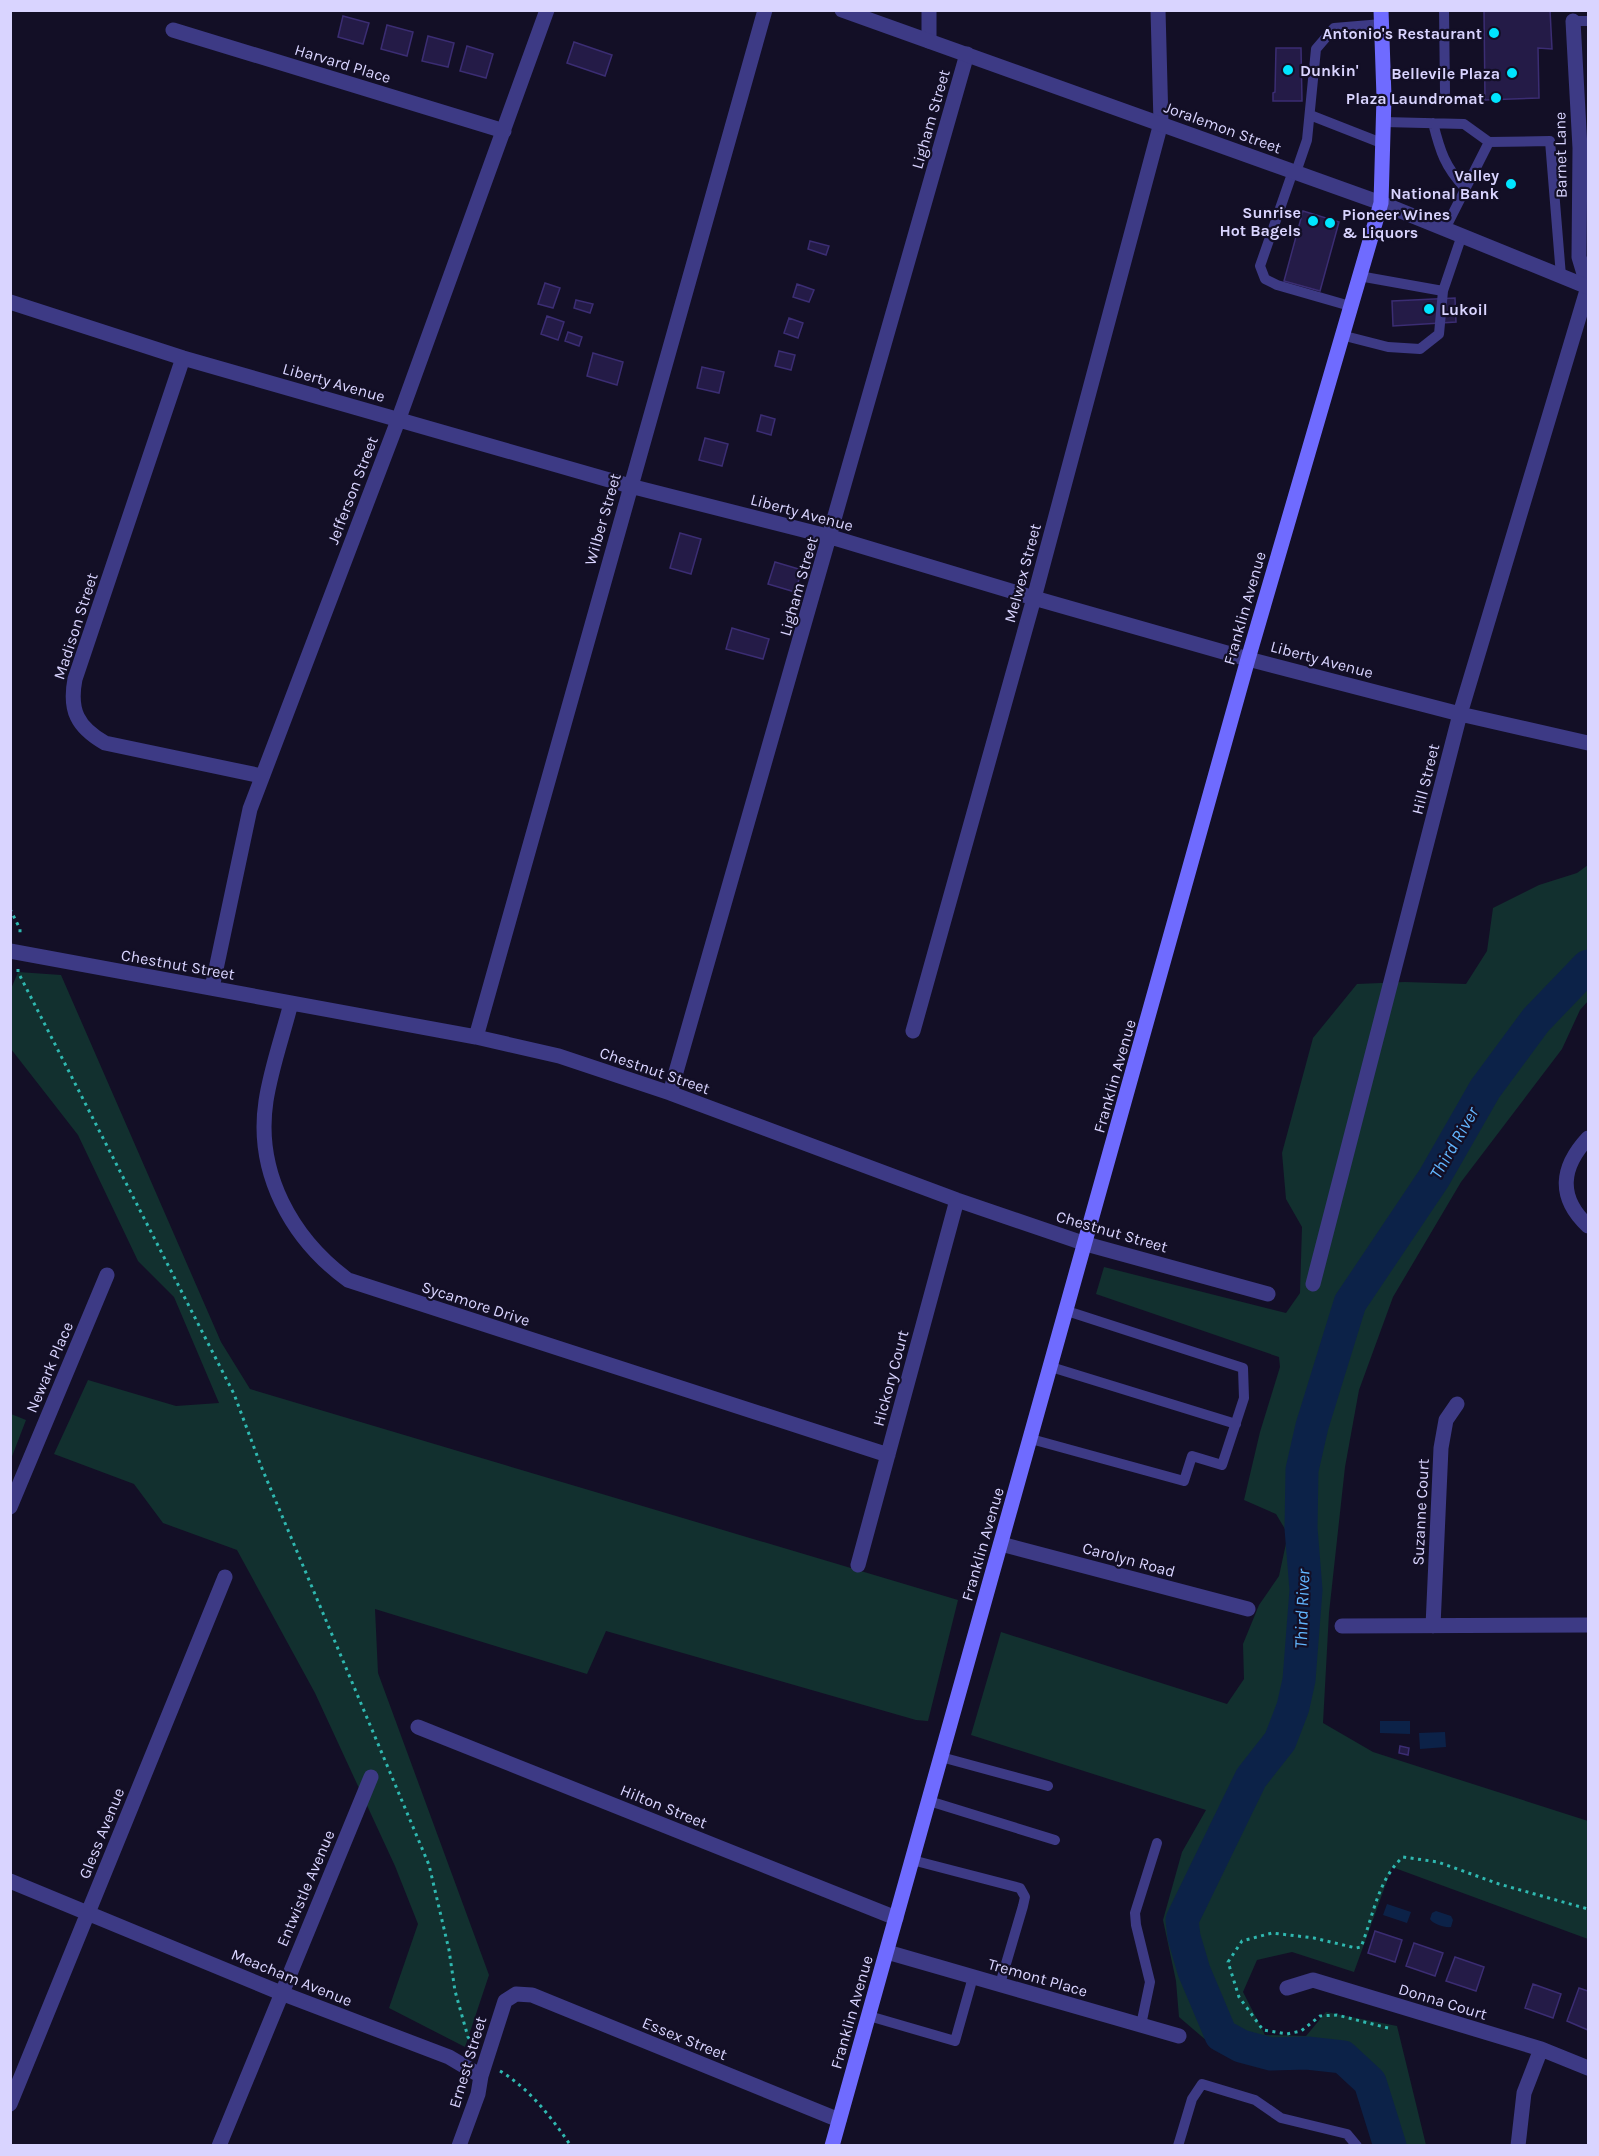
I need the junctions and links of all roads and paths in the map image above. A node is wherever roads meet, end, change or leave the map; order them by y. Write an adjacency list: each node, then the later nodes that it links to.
1 (547, 10): 18 (street, Jefferson Street)
2 (765, 10): 36 (street, Wilber Street)
3 (842, 10): 11 (street, Joralemon Street)
4 (929, 10): 11 (street)
5 (1158, 10): 16 (street, Melwex Street)
6 (1444, 10): 13 (lane)
7 (1382, 17): 14 (lane); 15 (main road, Franklin Avenue)
8 (1573, 21): 9 (lane); 21 (street, Barnet Lane)
9 (1588, 21)
10 (173, 30): 18 (street, Harvard Place)
11 (929, 41): 12 (street, Joralemon Street)
12 (967, 54): 16 (street, Joralemon Street); 37 (street, Ligham Street)
13 (1445, 92)
14 (1310, 115): 20 (lane); 22 (lane)
15 (1384, 122): 17 (lane); 20 (main road, Franklin Avenue)
16 (1161, 123): 22 (street, Joralemon Street); 38 (street, Melwex Street)
17 (1433, 123): 19 (lane); 23 (lane)
18 (504, 131): 35 (street, Jefferson Street)
19 (1489, 142): 23 (lane); 28 (lane)
20 (1384, 144): 24 (main road, Franklin Avenue)
21 (1584, 148): 29 (street, Barnet Lane)
22 (1294, 172): 24 (street, Joralemon Street); 32 (lane)
23 (1465, 188): 25 (lane)
24 (1381, 203): 25 (street, Joralemon Street); 27 (main road, Franklin Avenue)
25 (1445, 229): 26 (street, Joralemon Street)
26 (1462, 236): 28 (street, Joralemon Street); 30 (lane)
27 (1359, 276): 30 (lane); 32 (main road, Franklin Avenue)
28 (1561, 276): 29 (street, Joralemon Street)
29 (1588, 287): 40 (street, Hill Street)
30 (1443, 291): 33 (lane)
31 (10, 302): 34 (street, Liberty Avenue)
32 (1350, 306): 33 (main road, Franklin Avenue)
33 (1341, 335): 39 (main road, Franklin Avenue)
34 (183, 358): 35 (street, Liberty Avenue); 42 (street, Madison Street)
35 (399, 418): 36 (street, Liberty Avenue); 42 (street, Jefferson Street)
36 (630, 486): 37 (street, Liberty Avenue); 48 (street, Wilber Street)
37 (831, 537): 38 (street, Liberty Avenue); 49 (street, Ligham Street)
38 (1034, 598): 39 (street, Liberty Avenue); 47 (street, Melwex Street)
39 (1248, 658): 40 (street, Liberty Avenue); 53 (main road, Franklin Avenue)
40 (1460, 714): 41 (street, Liberty Avenue); 55 (street, Hill Street)
41 (1588, 743)
42 (262, 776): 45 (street, Jefferson Street)
43 (10, 909): 44 (path)
44 (16, 952): 45 (street, Chestnut Street); 95 (path)
45 (212, 988): 46 (street, Chestnut Street)
46 (291, 1003): 48 (street, Chestnut Street); 62 (street, Sycamore Drive)
47 (913, 1031)
48 (476, 1037): 49 (street, Chestnut Street)
49 (670, 1093): 51 (street, Chestnut Street)
50 (1588, 1138): 52 (street)
51 (957, 1200): 53 (street, Chestnut Street); 62 (street, Hickory Court)
52 (1588, 1226)
53 (1086, 1244): 56 (street, Chestnut Street); 57 (main road, Franklin Avenue)
54 (107, 1275): 63 (street, Newark Place)
55 (1313, 1284)
56 (1268, 1293)
57 (1067, 1311): 58 (main road, Franklin Avenue); 60 (lane)
58 (1051, 1366): 60 (lane); 61 (main road, Franklin Avenue)
59 (1457, 1404): 70 (street, Suzanne Court)
60 (1236, 1424): 61 (lane)
61 (1031, 1439): 64 (main road, Franklin Avenue)
62 (888, 1455): 65 (street, Hickory Court)
63 (10, 1507)
64 (1001, 1544): 67 (street, Carolyn Road); 72 (main road, Franklin Avenue)
65 (858, 1565)
66 (225, 1577): 81 (street, Gless Avenue)
67 (1248, 1609)
68 (1588, 1625): 70 (street)
69 (1342, 1626): 70 (street)
70 (1433, 1626)
71 (418, 1727): 82 (street, Hilton Street)
72 (941, 1757): 74 (lane); 75 (main road, Franklin Avenue)
73 (371, 1777): 87 (street, Entwistle Avenue)
74 (1048, 1786)
75 (929, 1800): 76 (lane); 78 (main road, Franklin Avenue)
76 (1055, 1840)
77 (1157, 1843): 90 (lane)
78 (912, 1860): 82 (main road, Franklin Avenue); 85 (lane)
79 (10, 1881): 81 (street, Meacham Avenue)
80 (1588, 1909): 91 (path)
81 (88, 1912): 87 (street, Meacham Avenue); 96 (street, Gless Avenue)
82 (896, 1918): 83 (main road, Franklin Avenue)
83 (887, 1952): 84 (street, Tremont Place); 89 (main road, Franklin Avenue)
84 (973, 1977): 85 (street, Tremont Place); 89 (lane)
85 (1000, 1984): 90 (street, Tremont Place)
86 (1287, 1988): 93 (street, Donna Court)
87 (281, 1993): 95 (street, Meacham Avenue); 98 (street, Entwistle Avenue)
88 (516, 1994): 95 (street, Ernest Street); 97 (street, Essex Street)
89 (869, 2016): 97 (main road, Franklin Avenue)
90 (1141, 2025): 92 (street, Tremont Place)
91 (1388, 2028)
92 (1179, 2036)
93 (1541, 2049): 94 (street, Donna Court); 104 (street)
94 (1588, 2068)
95 (483, 2069): 99 (street, Ernest Street); 100 (path)
96 (10, 2104)
97 (839, 2120): 101 (main road, Franklin Avenue)
98 (219, 2145)
99 (459, 2145)
100 (571, 2145)
101 (832, 2145)
102 (1178, 2145): 103 (lane)
103 (1357, 2145)
104 (1518, 2145)

